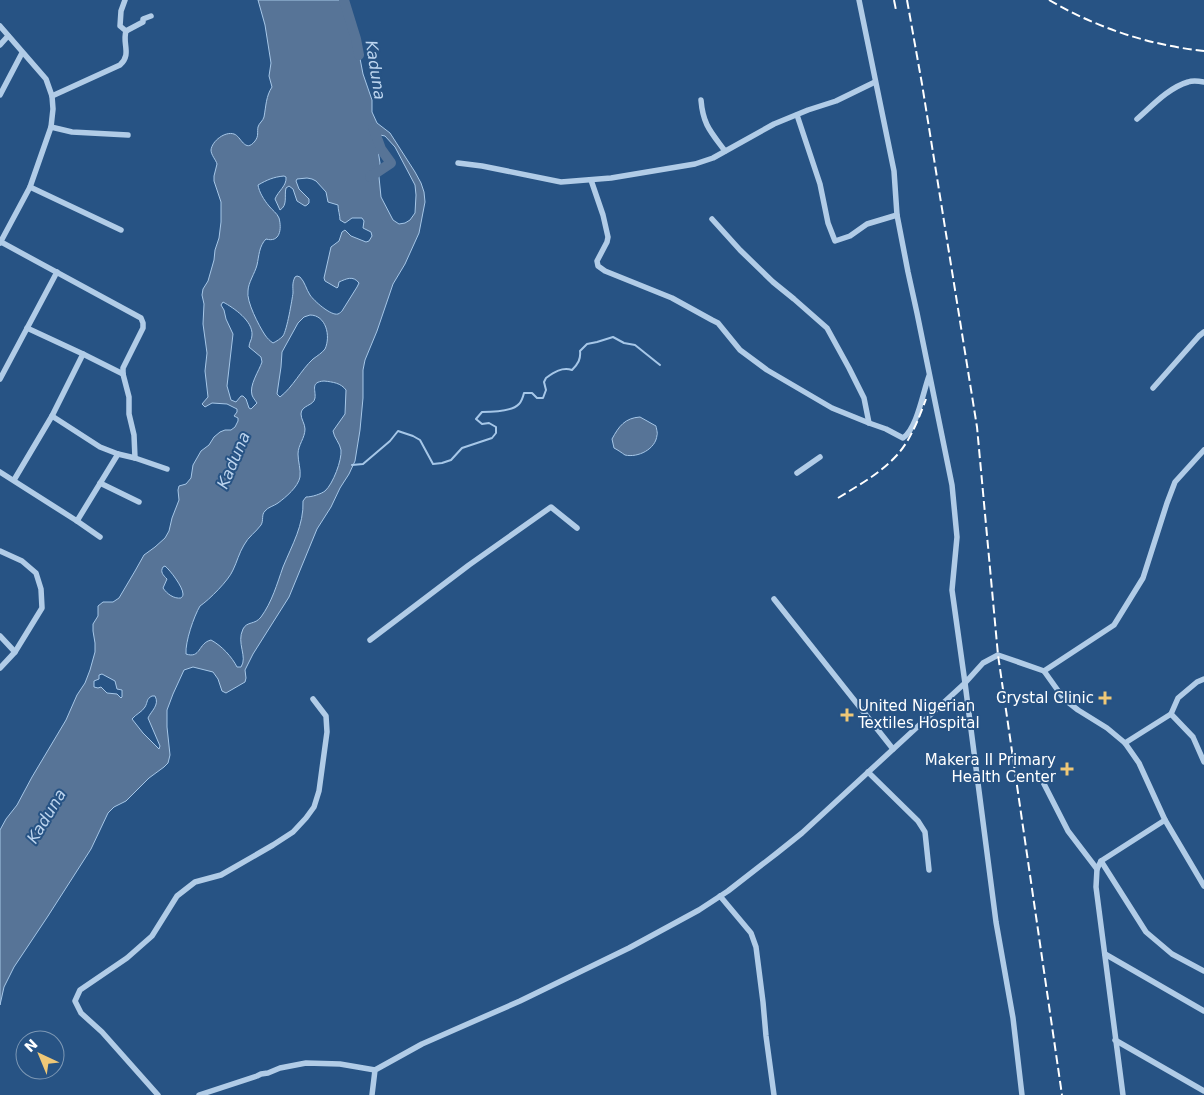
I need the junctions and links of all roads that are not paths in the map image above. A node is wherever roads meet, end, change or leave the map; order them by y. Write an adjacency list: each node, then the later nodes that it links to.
1 (124, 0): 5 (street)
2 (858, 0): 9 (street)
3 (151, 16): 5 (street)
4 (0, 26): 6 (street)
5 (126, 31): 12 (street)
6 (8, 36): 7 (street); 8 (street)
7 (0, 45)
8 (22, 53): 11 (street); 12 (street)
9 (875, 82): 14 (street); 22 (street)
10 (1204, 82): 15 (street)
11 (0, 95)
12 (52, 96): 16 (street)
13 (701, 100): 18 (street)
14 (797, 115): 18 (street); 22 (street)
15 (1137, 120)
16 (51, 127): 17 (street); 21 (street)
17 (128, 135)
18 (725, 151): 20 (street)
19 (458, 163): 20 (street)
20 (591, 180): 35 (street)
21 (30, 186): 24 (street); 25 (street)
22 (897, 215): 31 (street)
23 (712, 219): 35 (street)
24 (121, 230)
25 (0, 242): 26 (street)
26 (56, 272): 27 (street); 30 (street)
27 (27, 328): 29 (street); 32 (street)
28 (1204, 332): 33 (street)
29 (83, 354): 30 (street); 34 (street)
30 (123, 374): 39 (street)
31 (929, 374): 35 (street); 57 (street)
32 (0, 379)
33 (1154, 388)
34 (52, 416): 37 (street); 43 (street)
35 (869, 423)
36 (1204, 450): 55 (street)
37 (118, 454): 39 (street); 44 (street)
38 (820, 457): 42 (street)
39 (135, 458): 40 (street)
40 (167, 469)
41 (0, 472): 43 (street)
42 (797, 473)
43 (14, 480): 46 (street)
44 (100, 484): 45 (street); 46 (street)
45 (139, 502)
46 (76, 522): 48 (street)
47 (577, 528): 52 (street)
48 (100, 537)
49 (0, 551): 53 (street)
50 (774, 599): 61 (street)
51 (0, 636): 53 (street)
52 (370, 640)
53 (15, 652): 54 (street)
54 (0, 668)
55 (1044, 671): 57 (street); 60 (street)
56 (1204, 679): 59 (street)
57 (965, 683): 61 (street); 81 (street)
58 (314, 699): 77 (street)
59 (1171, 714): 60 (street); 62 (street)
60 (1125, 743): 65 (street)
61 (893, 749): 63 (street)
62 (1204, 762)
63 (868, 772): 67 (street); 70 (street)
64 (1043, 782): 68 (street)
65 (1165, 820): 66 (street); 69 (street)
66 (1101, 861): 68 (street); 72 (street)
67 (929, 870)
68 (1097, 870): 71 (street)
69 (1204, 886)
70 (720, 896): 75 (street); 80 (street)
71 (1105, 954): 73 (street); 74 (street)
72 (1204, 971)
73 (1204, 1011)
74 (1116, 1040): 76 (street); 82 (street)
75 (375, 1070): 78 (street); 79 (street)
76 (1204, 1090)
77 (158, 1095)
78 (199, 1095)
79 (372, 1095)
80 (774, 1095)
81 (1022, 1095)
82 (1123, 1095)

